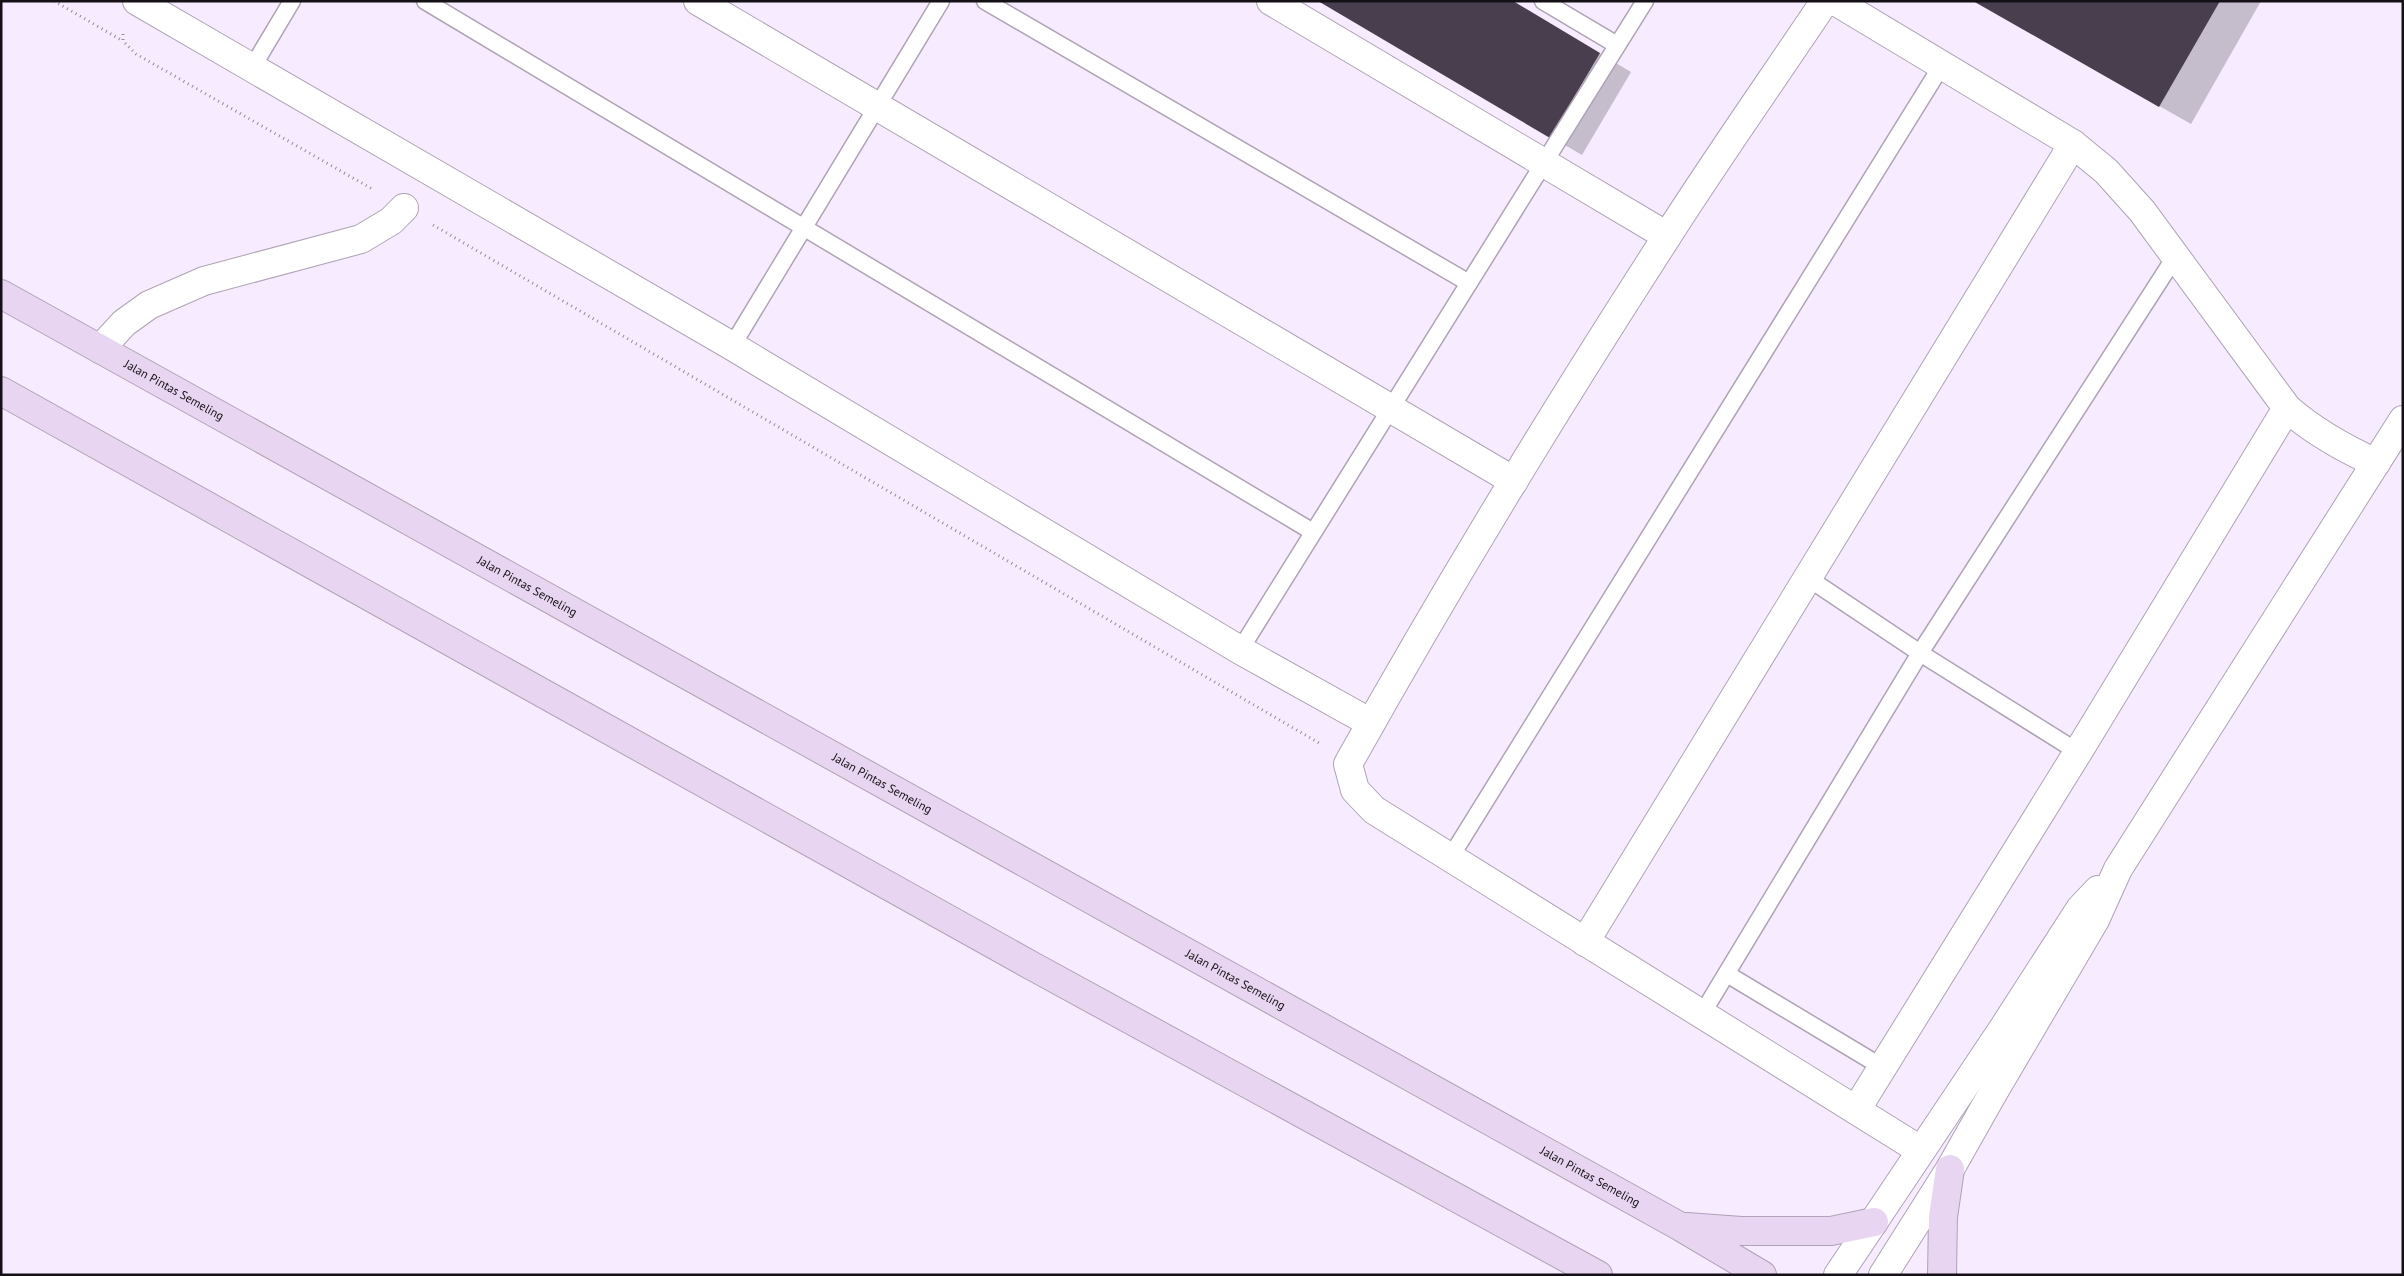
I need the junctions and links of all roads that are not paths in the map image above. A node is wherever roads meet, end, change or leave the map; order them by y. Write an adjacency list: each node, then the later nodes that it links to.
1 (137, 1): 14 (street)
2 (292, 1): 14 (lane)
3 (425, 1): 19 (lane)
4 (698, 1): 15 (street)
5 (941, 1): 15 (lane)
6 (985, 1): 22 (lane)
7 (1271, 1): 17 (street)
8 (1543, 1): 12 (lane)
9 (1645, 1): 12 (lane)
10 (1825, 1): 20 (street)
11 (1835, 1): 13 (street)
12 (1617, 45): 17 (lane)
13 (1942, 65): 16 (street); 38 (lane)
14 (252, 68): 24 (street)
15 (876, 106): 19 (lane); 27 (street)
16 (2074, 144): 21 (street); 33 (street)
17 (1544, 163): 20 (street); 22 (lane)
18 (404, 208): 25 (street)
19 (803, 227): 24 (lane); 32 (lane)
20 (1666, 236): 31 (street)
21 (2175, 257): 28 (street); 35 (lane)
22 (1469, 283): 27 (lane)
23 (1, 294): 25 (main road, Jalan Pintas Semeling)
24 (732, 346): 34 (street)
25 (100, 349): 48 (main road, Jalan Pintas Semeling)
26 (1, 391): 49 (main road)
27 (1390, 408): 31 (street); 32 (lane)
28 (2287, 408): 30 (street); 37 (street)
29 (2403, 420): 30 (street)
30 (2376, 463): 39 (street)
31 (1514, 481): 36 (street)
32 (1313, 532): 34 (lane)
33 (1808, 578): 35 (lane); 40 (street)
34 (1240, 650): 36 (street)
35 (1920, 653): 37 (lane); 41 (lane)
36 (1371, 723): 38 (street)
37 (2078, 752): 43 (street)
38 (1450, 858): 40 (street)
39 (2118, 869): 45 (street); 46 (street)
40 (1585, 942): 42 (street)
41 (1727, 974): 42 (lane); 43 (lane)
42 (1702, 1014): 44 (street)
43 (1882, 1067): 44 (street)
44 (1856, 1110): 45 (street)
45 (1920, 1150): 47 (street)
46 (1950, 1169): 52 (street); 53 (main road)
47 (1874, 1222): 48 (main road); 51 (street)
48 (1681, 1227): 50 (main road, Jalan Pintas Semeling)
49 (1598, 1275)
50 (1762, 1275)
51 (1838, 1275)
52 (1883, 1275)
53 (1942, 1275)

